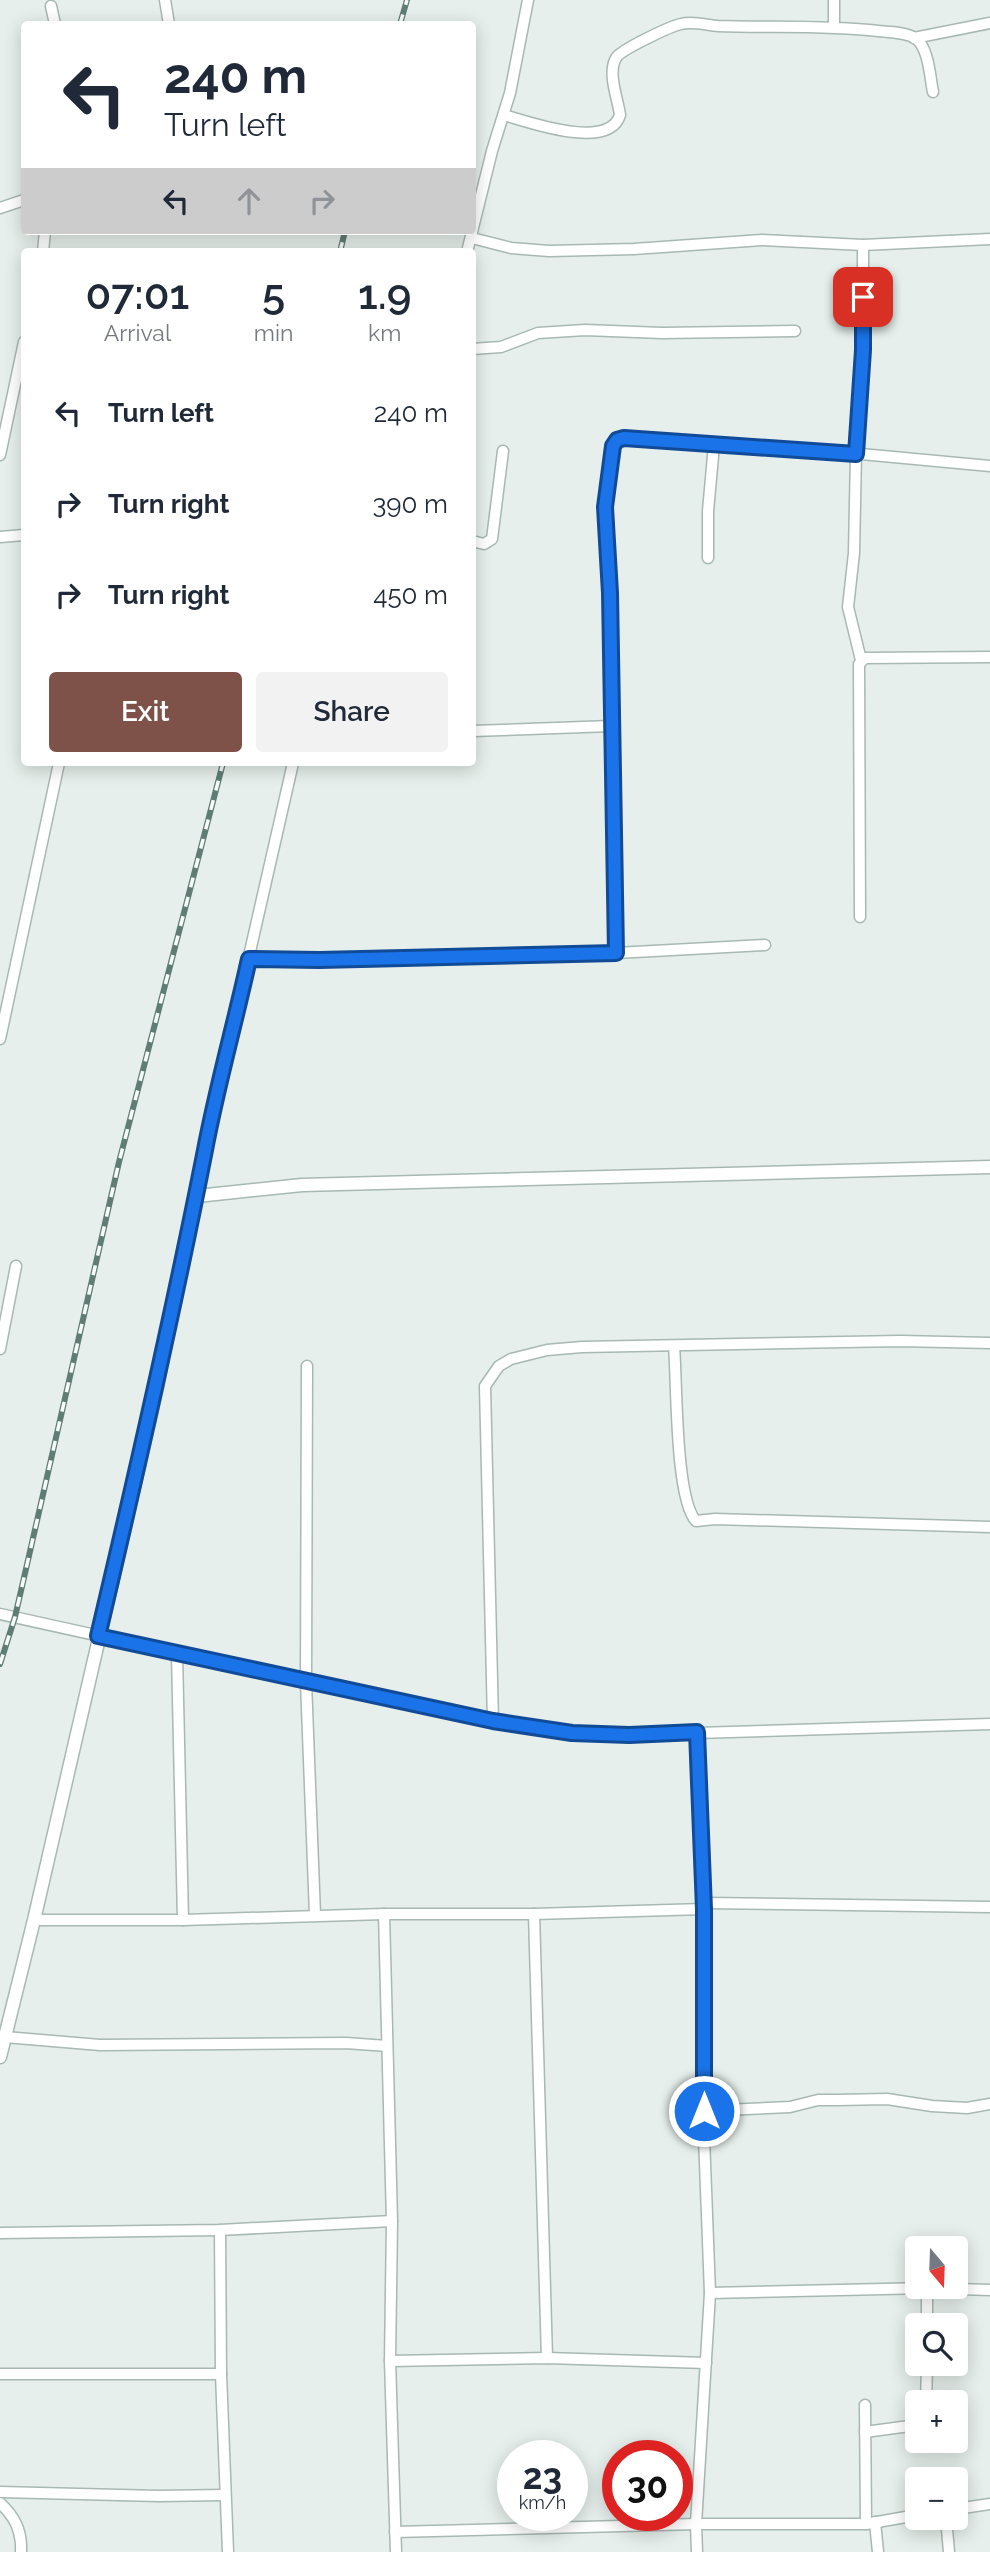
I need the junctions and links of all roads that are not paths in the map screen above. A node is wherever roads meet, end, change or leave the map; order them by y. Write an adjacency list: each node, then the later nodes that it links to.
1 (165, 0): 6 (street)
2 (528, 0): 11 (street)
3 (834, 0): 8 (street)
4 (51, 6): 5 (street)
5 (54, 21)
6 (168, 21)
7 (990, 23): 9 (street)
8 (834, 27): 9 (street); 11 (street)
9 (915, 38): 10 (street)
10 (933, 92)
11 (504, 115): 14 (street)
12 (21, 201): 13 (street)
13 (0, 208)
14 (476, 221)
15 (473, 235): 16 (street)
16 (472, 238): 18 (street); 19 (street)
17 (990, 239): 18 (street)
18 (863, 245): 25 (street)
19 (468, 248)
20 (795, 331): 21 (street)
21 (476, 349)
22 (21, 380): 26 (street)
23 (714, 445): 25 (street); 31 (street); 34 (street)
24 (503, 451): 30 (street)
25 (856, 454): 27 (street); 33 (street)
26 (0, 455)
27 (990, 466)
28 (21, 535): 29 (street)
29 (0, 537)
30 (476, 542)
31 (708, 558)
32 (990, 657): 33 (street)
33 (861, 660): 38 (street)
34 (611, 726): 35 (street); 40 (street)
35 (476, 731)
36 (58, 766): 42 (street)
37 (292, 766): 41 (street)
38 (860, 917)
39 (765, 945): 40 (street)
40 (616, 953): 41 (street)
41 (249, 959): 44 (street)
42 (0, 1039)
43 (990, 1167): 44 (street)
44 (197, 1196): 52 (street)
45 (16, 1266): 48 (street)
46 (990, 1343): 47 (street)
47 (674, 1346): 50 (street); 55 (street)
48 (0, 1349)
49 (307, 1366): 54 (street)
50 (990, 1527)
51 (0, 1614): 52 (street)
52 (98, 1636): 53 (street); 63 (street)
53 (177, 1654): 54 (street); 64 (street)
54 (306, 1682): 55 (street); 62 (street)
55 (493, 1721): 57 (street)
56 (990, 1724): 57 (street)
57 (697, 1732): 58 (street)
58 (704, 1906): 59 (street); 61 (street); 68 (street)
59 (990, 1907)
60 (384, 1914): 61 (street); 62 (street); 66 (street)
61 (534, 1914): 79 (street)
62 (316, 1915): 64 (street)
63 (34, 1920): 64 (street); 65 (street)
64 (183, 1920)
65 (5, 2037): 66 (street); 67 (street)
66 (387, 2046): 72 (street)
67 (0, 2057)
68 (704, 2095): 70 (street); 71 (street)
69 (990, 2104): 70 (street)
70 (732, 2109): 71 (street)
71 (704, 2111): 78 (street)
72 (393, 2221): 73 (street); 80 (street)
73 (220, 2230): 74 (street); 83 (street)
74 (0, 2233)
75 (905, 2289): 78 (street)
76 (968, 2289): 77 (street)
77 (990, 2290)
78 (710, 2293): 81 (street)
79 (547, 2358): 80 (street); 81 (street)
80 (390, 2361): 96 (street)
81 (706, 2363): 94 (street)
82 (0, 2374): 83 (street)
83 (220, 2374): 88 (street)
84 (865, 2405): 86 (street)
85 (905, 2427): 86 (street)
86 (865, 2432): 93 (street)
87 (0, 2492): 88 (street)
88 (224, 2495): 98 (street)
89 (0, 2503): 97 (street)
90 (990, 2504): 91 (street)
91 (968, 2507)
92 (905, 2517): 93 (street)
93 (870, 2523): 94 (street); 101 (street)
94 (696, 2524): 96 (street); 100 (street)
95 (947, 2530): 102 (street)
96 (396, 2532): 99 (street)
97 (21, 2552)
98 (228, 2552)
99 (396, 2552)
100 (697, 2552)
101 (878, 2552)
102 (949, 2552)

